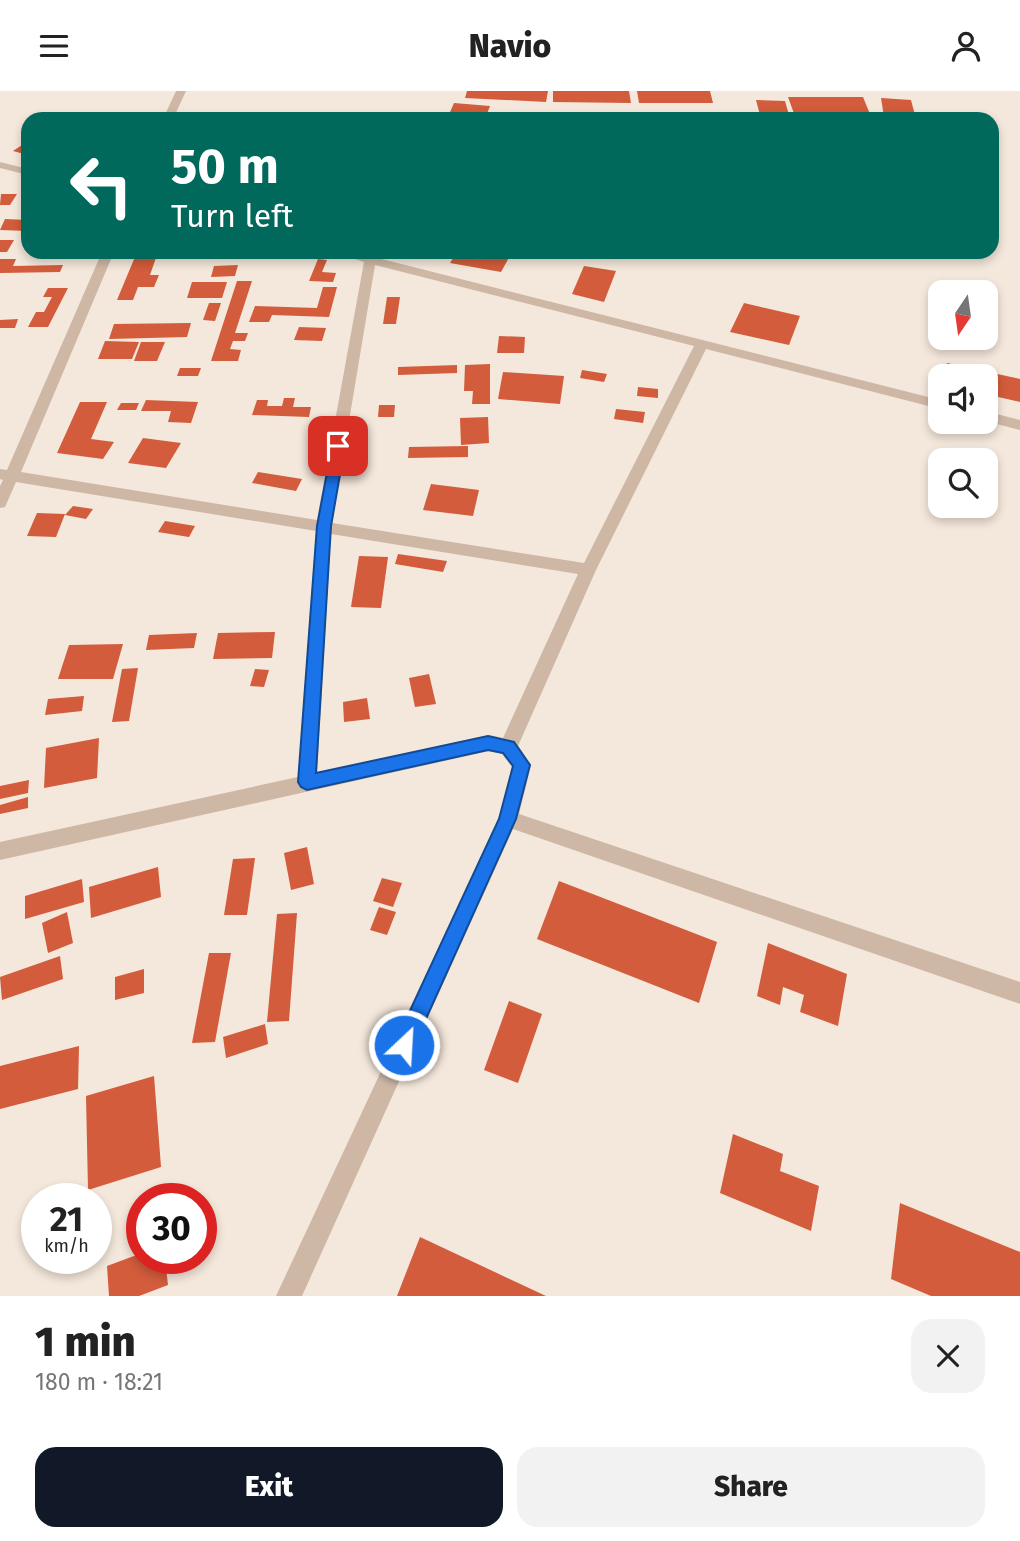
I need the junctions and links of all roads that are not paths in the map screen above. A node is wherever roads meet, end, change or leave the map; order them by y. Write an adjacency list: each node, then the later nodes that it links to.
1 (181, 91): 2 (street)
2 (171, 112)
3 (0, 165): 4 (street)
4 (21, 171)
5 (105, 259): 12 (street)
6 (366, 259): 7 (street)
7 (370, 260): 8 (street); 14 (street)
8 (702, 344): 9 (street); 15 (street)
9 (928, 402)
10 (998, 419): 11 (street)
11 (1020, 425)
12 (6, 475): 13 (street); 14 (street)
13 (0, 503)
14 (324, 526): 15 (street); 17 (street)
15 (589, 570): 16 (street)
16 (508, 747): 17 (street); 18 (street)
17 (307, 782): 19 (street)
18 (508, 819): 20 (street); 21 (street)
19 (0, 851)
20 (1020, 992)
21 (289, 1296)

